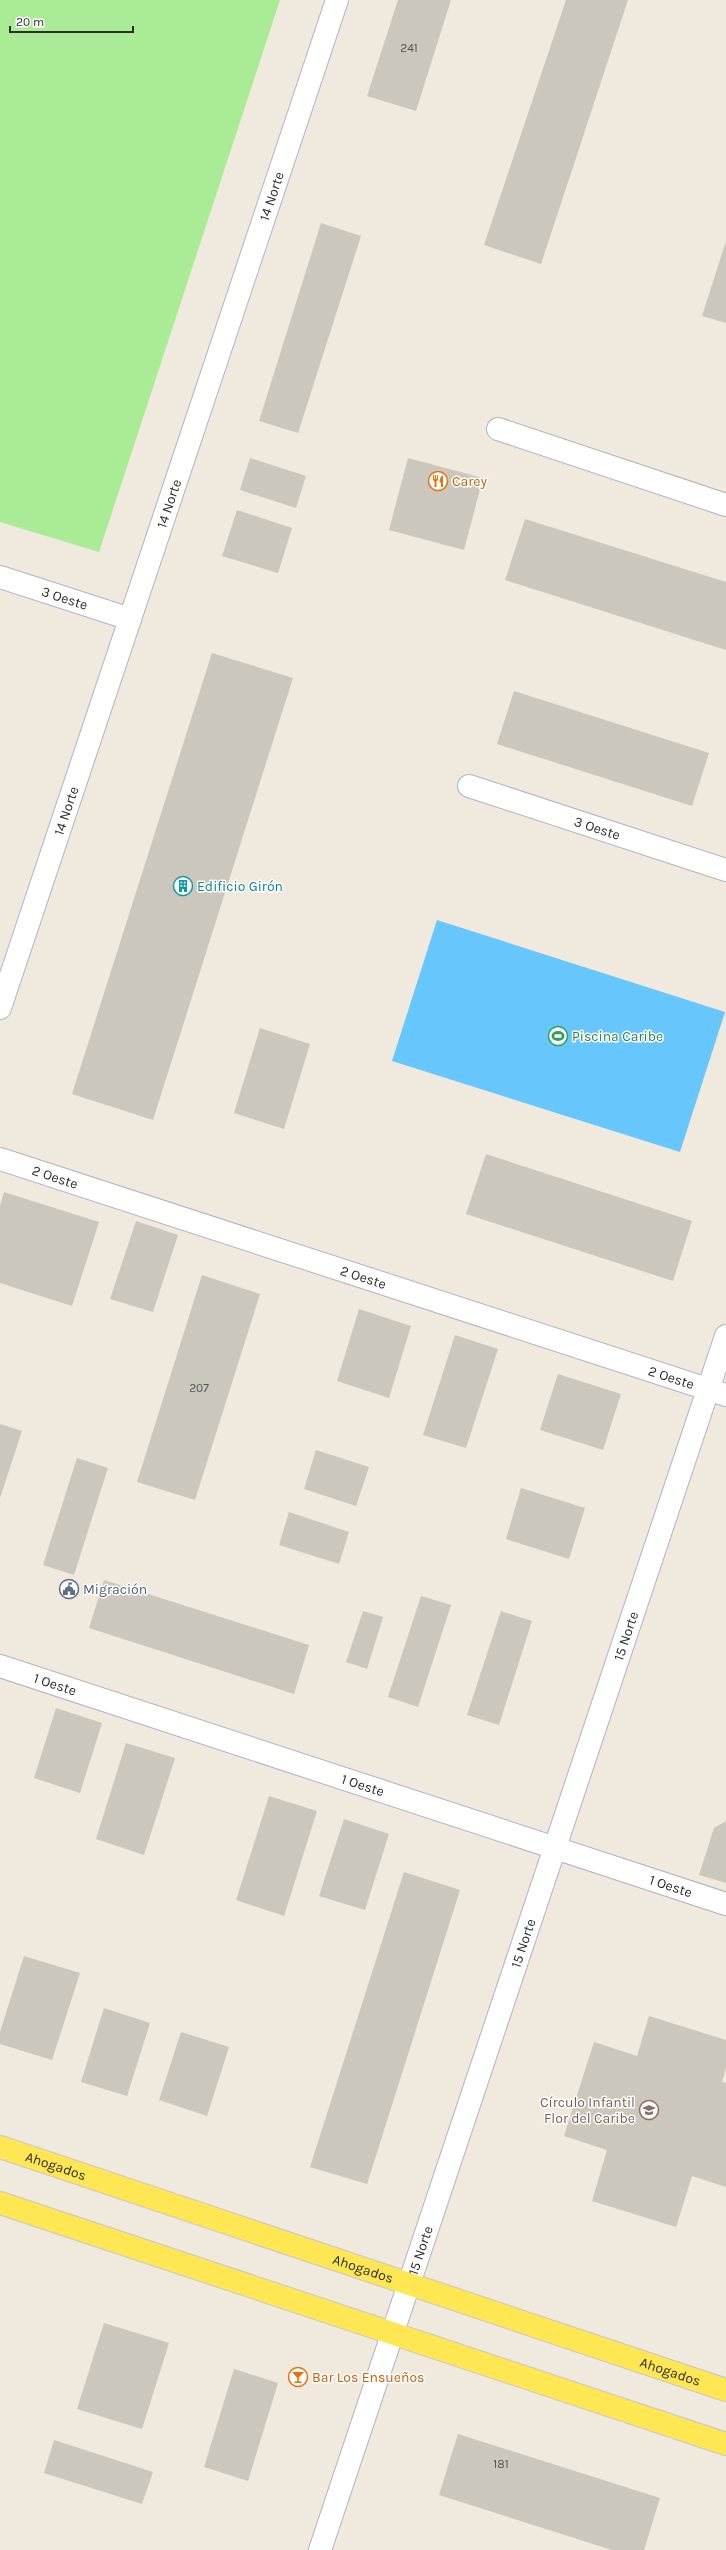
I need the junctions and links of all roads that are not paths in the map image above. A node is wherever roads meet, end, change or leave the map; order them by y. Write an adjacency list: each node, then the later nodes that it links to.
1 (337, 0): 5 (street, 14 Norte)
2 (498, 429): 3 (street)
3 (726, 505)
4 (0, 577): 5 (street, 3 Oeste)
5 (130, 619): 8 (street, 14 Norte)
6 (469, 786): 7 (street, 3 Oeste)
7 (726, 870)
8 (0, 1008)
9 (0, 1159): 11 (street, 2 Oeste)
10 (726, 1336): 11 (street, 15 Norte)
11 (717, 1392): 13 (street, 15 Norte)
12 (0, 1666): 13 (street, 1 Oeste)
13 (555, 1848): 14 (street, 1 Oeste); 17 (street, 15 Norte)
14 (726, 1904)
15 (0, 2147): 17 (main road, Ahogados)
16 (0, 2203): 18 (main road)
17 (410, 2283): 18 (street, 15 Norte); 19 (main road, Ahogados)
18 (393, 2333): 20 (main road); 21 (street, 15 Norte)
19 (726, 2390)
20 (726, 2444)
21 (320, 2550)

